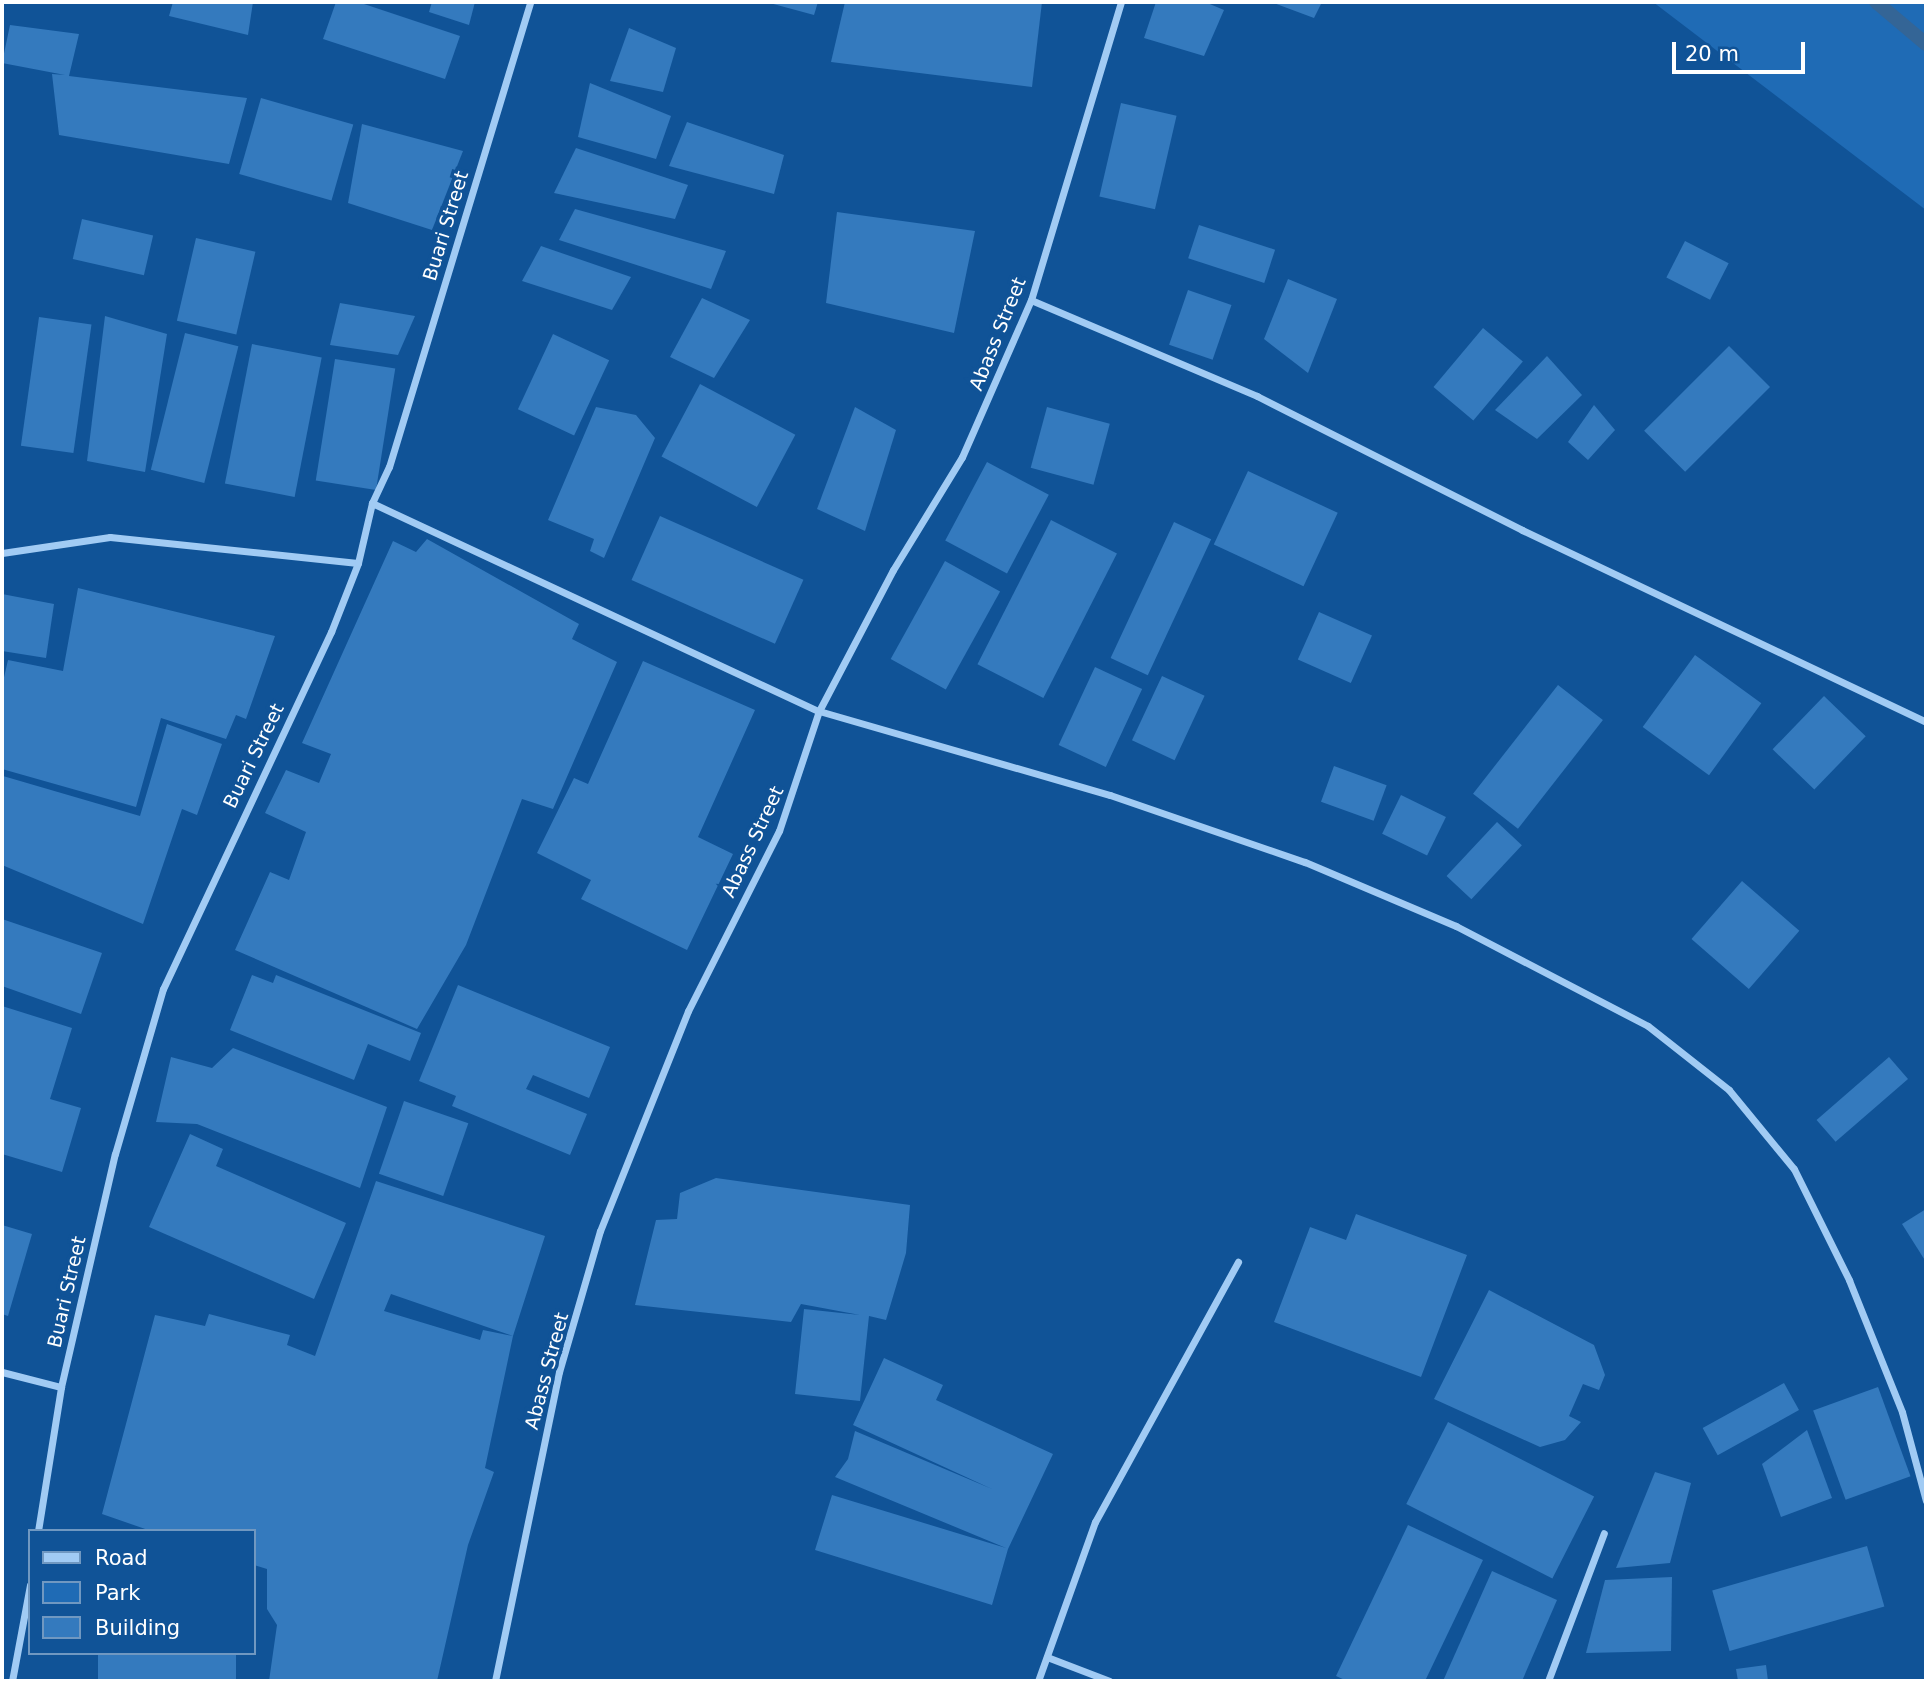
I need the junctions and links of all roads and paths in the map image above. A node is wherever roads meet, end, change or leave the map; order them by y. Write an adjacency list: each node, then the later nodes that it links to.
1 (530, 2): 4 (street, Buari Street)
2 (1121, 2): 3 (street, Abass Street)
3 (1031, 300): 7 (street, Abass Street); 8 (street)
4 (372, 503): 6 (street, Buari Street); 7 (street)
5 (2, 553): 6 (street)
6 (358, 563): 11 (street, Buari Street)
7 (819, 711): 12 (street); 18 (street, Abass Street)
8 (1926, 722)
9 (1238, 1262): 16 (street)
10 (2, 1372): 11 (street)
11 (61, 1387): 13 (street, Buari Street)
12 (1926, 1501)
13 (38, 1529)
14 (1604, 1533): 21 (street)
15 (28, 1596): 17 (street)
16 (1047, 1657): 19 (street); 20 (street)
17 (12, 1681)
18 (495, 1681)
19 (1038, 1681)
20 (1110, 1681)
21 (1548, 1681)

